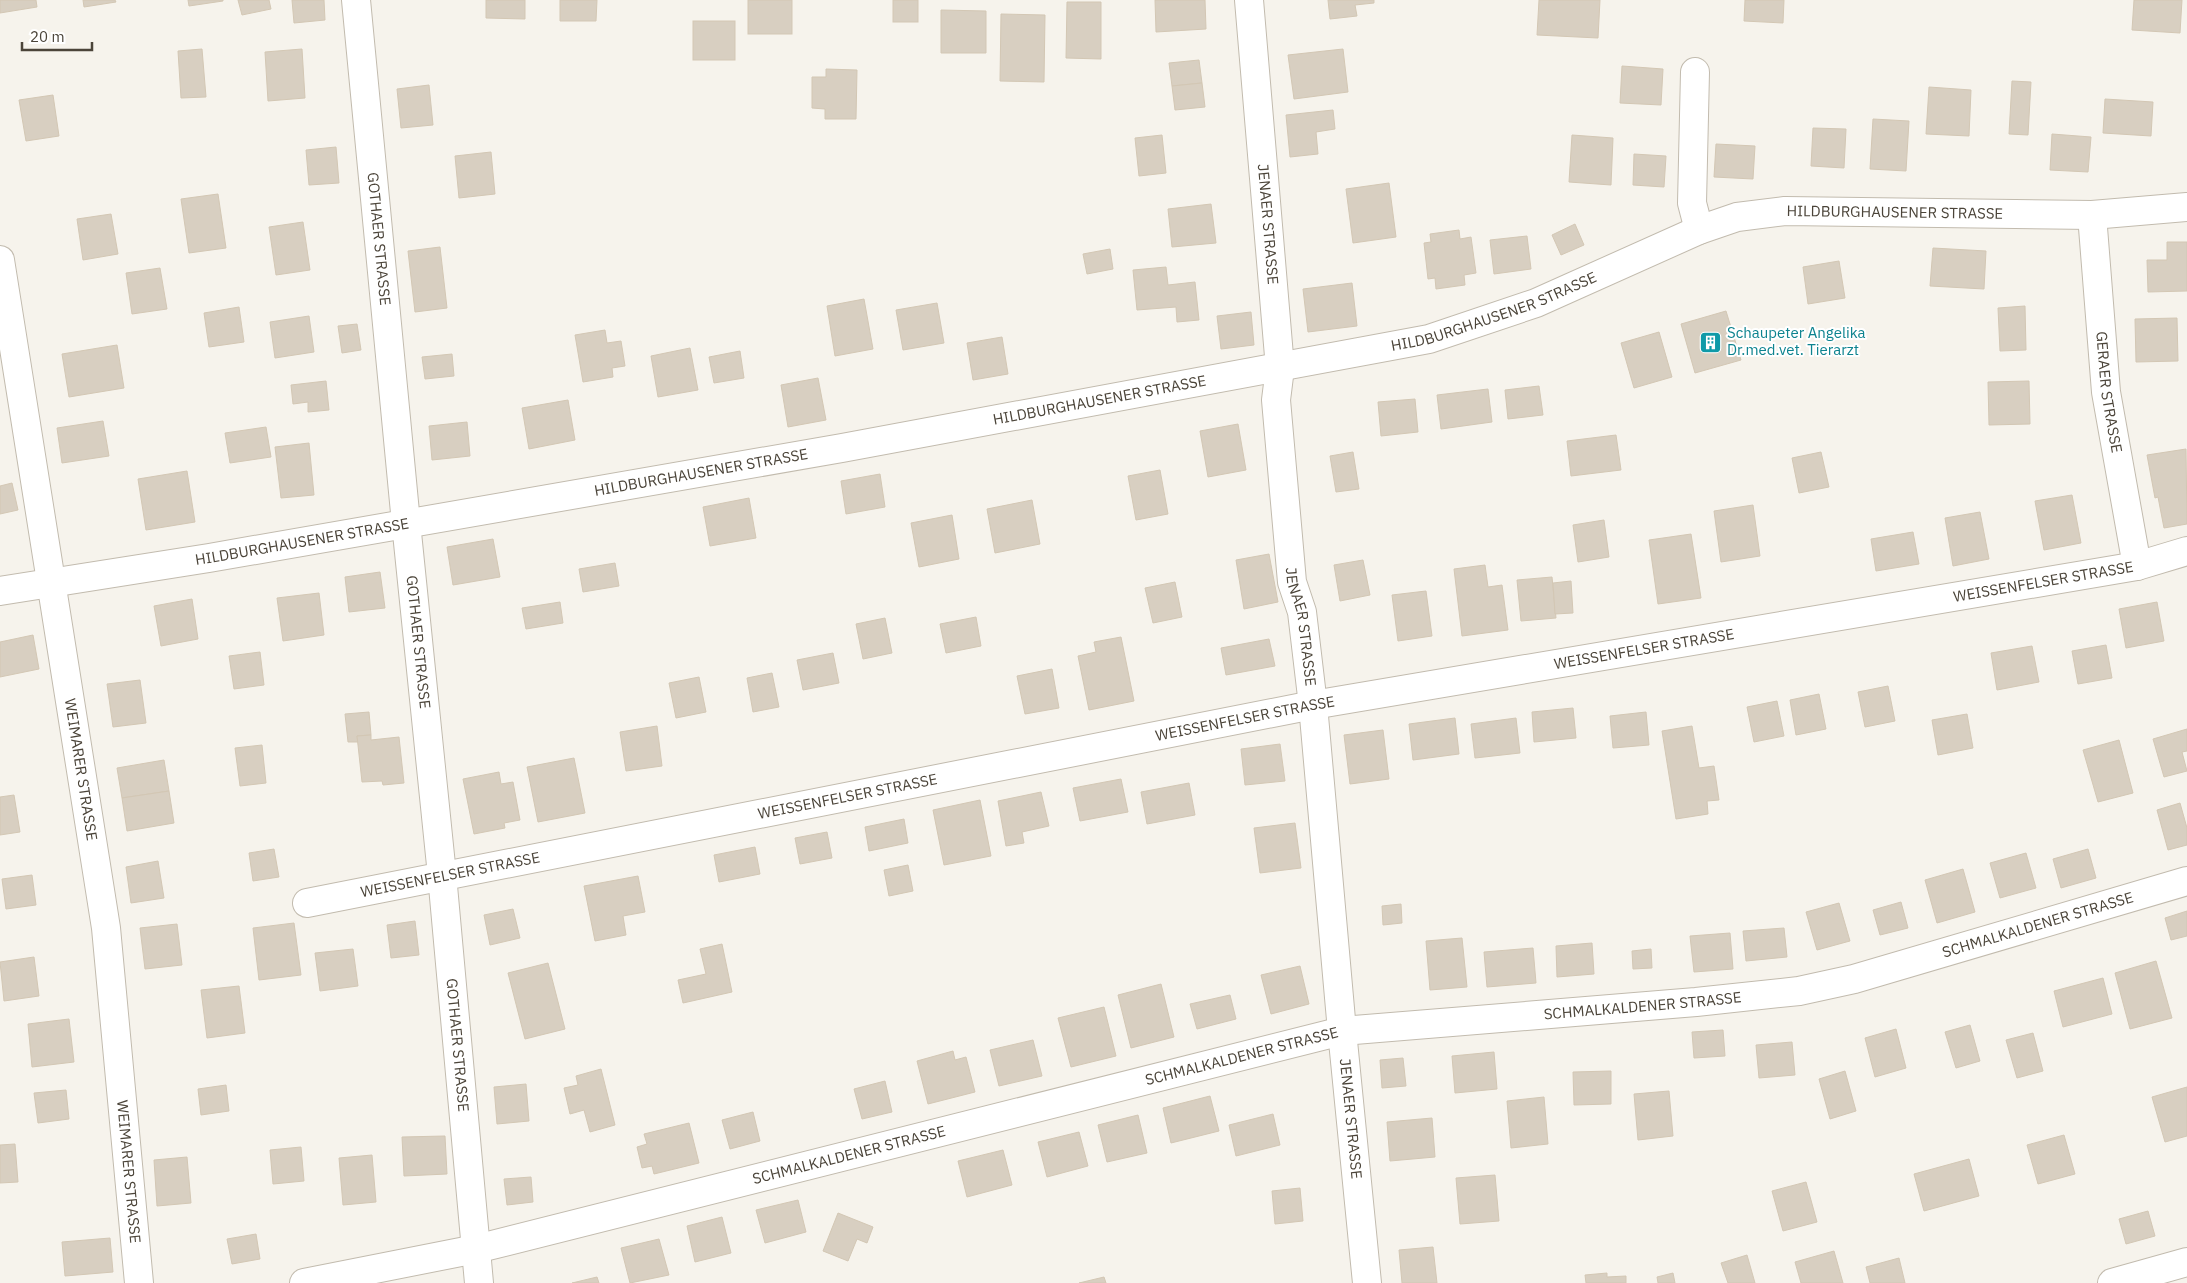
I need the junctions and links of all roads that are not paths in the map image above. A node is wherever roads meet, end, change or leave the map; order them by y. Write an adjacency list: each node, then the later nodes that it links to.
1 (356, 0): 9 (street, GOTHAER STRASSE)
2 (1249, 0): 8 (street, JENAER STRASSE)
3 (1695, 72): 6 (street)
4 (2187, 207): 5 (street, HILDBURGHAUSENER STRASSE)
5 (2092, 215): 6 (street, HILDBURGHAUSENER STRASSE); 11 (street, GERAER STRASSE)
6 (1699, 230): 8 (street, HILDBURGHAUSENER STRASSE)
7 (0, 260): 12 (street, WEIMARER STRASSE)
8 (1280, 368): 9 (street, HILDBURGHAUSENER STRASSE); 14 (street, JENAER STRASSE)
9 (406, 523): 12 (street, HILDBURGHAUSENER STRASSE); 15 (street, GOTHAER STRASSE)
10 (2187, 551): 11 (street, WEISSENFELSER STRASSE)
11 (2137, 566): 14 (street, WEISSENFELSER STRASSE)
12 (52, 584): 13 (street, HILDBURGHAUSENER STRASSE); 21 (street, WEIMARER STRASSE)
13 (0, 591)
14 (1313, 706): 15 (street, WEISSENFELSER STRASSE); 18 (street, JENAER STRASSE)
15 (442, 875): 17 (street, WEISSENFELSER STRASSE); 19 (street, GOTHAER STRASSE)
16 (2187, 881): 18 (street, SCHMALKALDENER STRASSE)
17 (307, 903)
18 (1342, 1031): 19 (street, SCHMALKALDENER STRASSE); 24 (street, JENAER STRASSE)
19 (476, 1249): 22 (street, SCHMALKALDENER STRASSE); 23 (street, GOTHAER STRASSE)
20 (2187, 1262): 25 (street)
21 (139, 1283)
22 (304, 1283)
23 (479, 1283)
24 (1367, 1283)
25 (2112, 1283)

